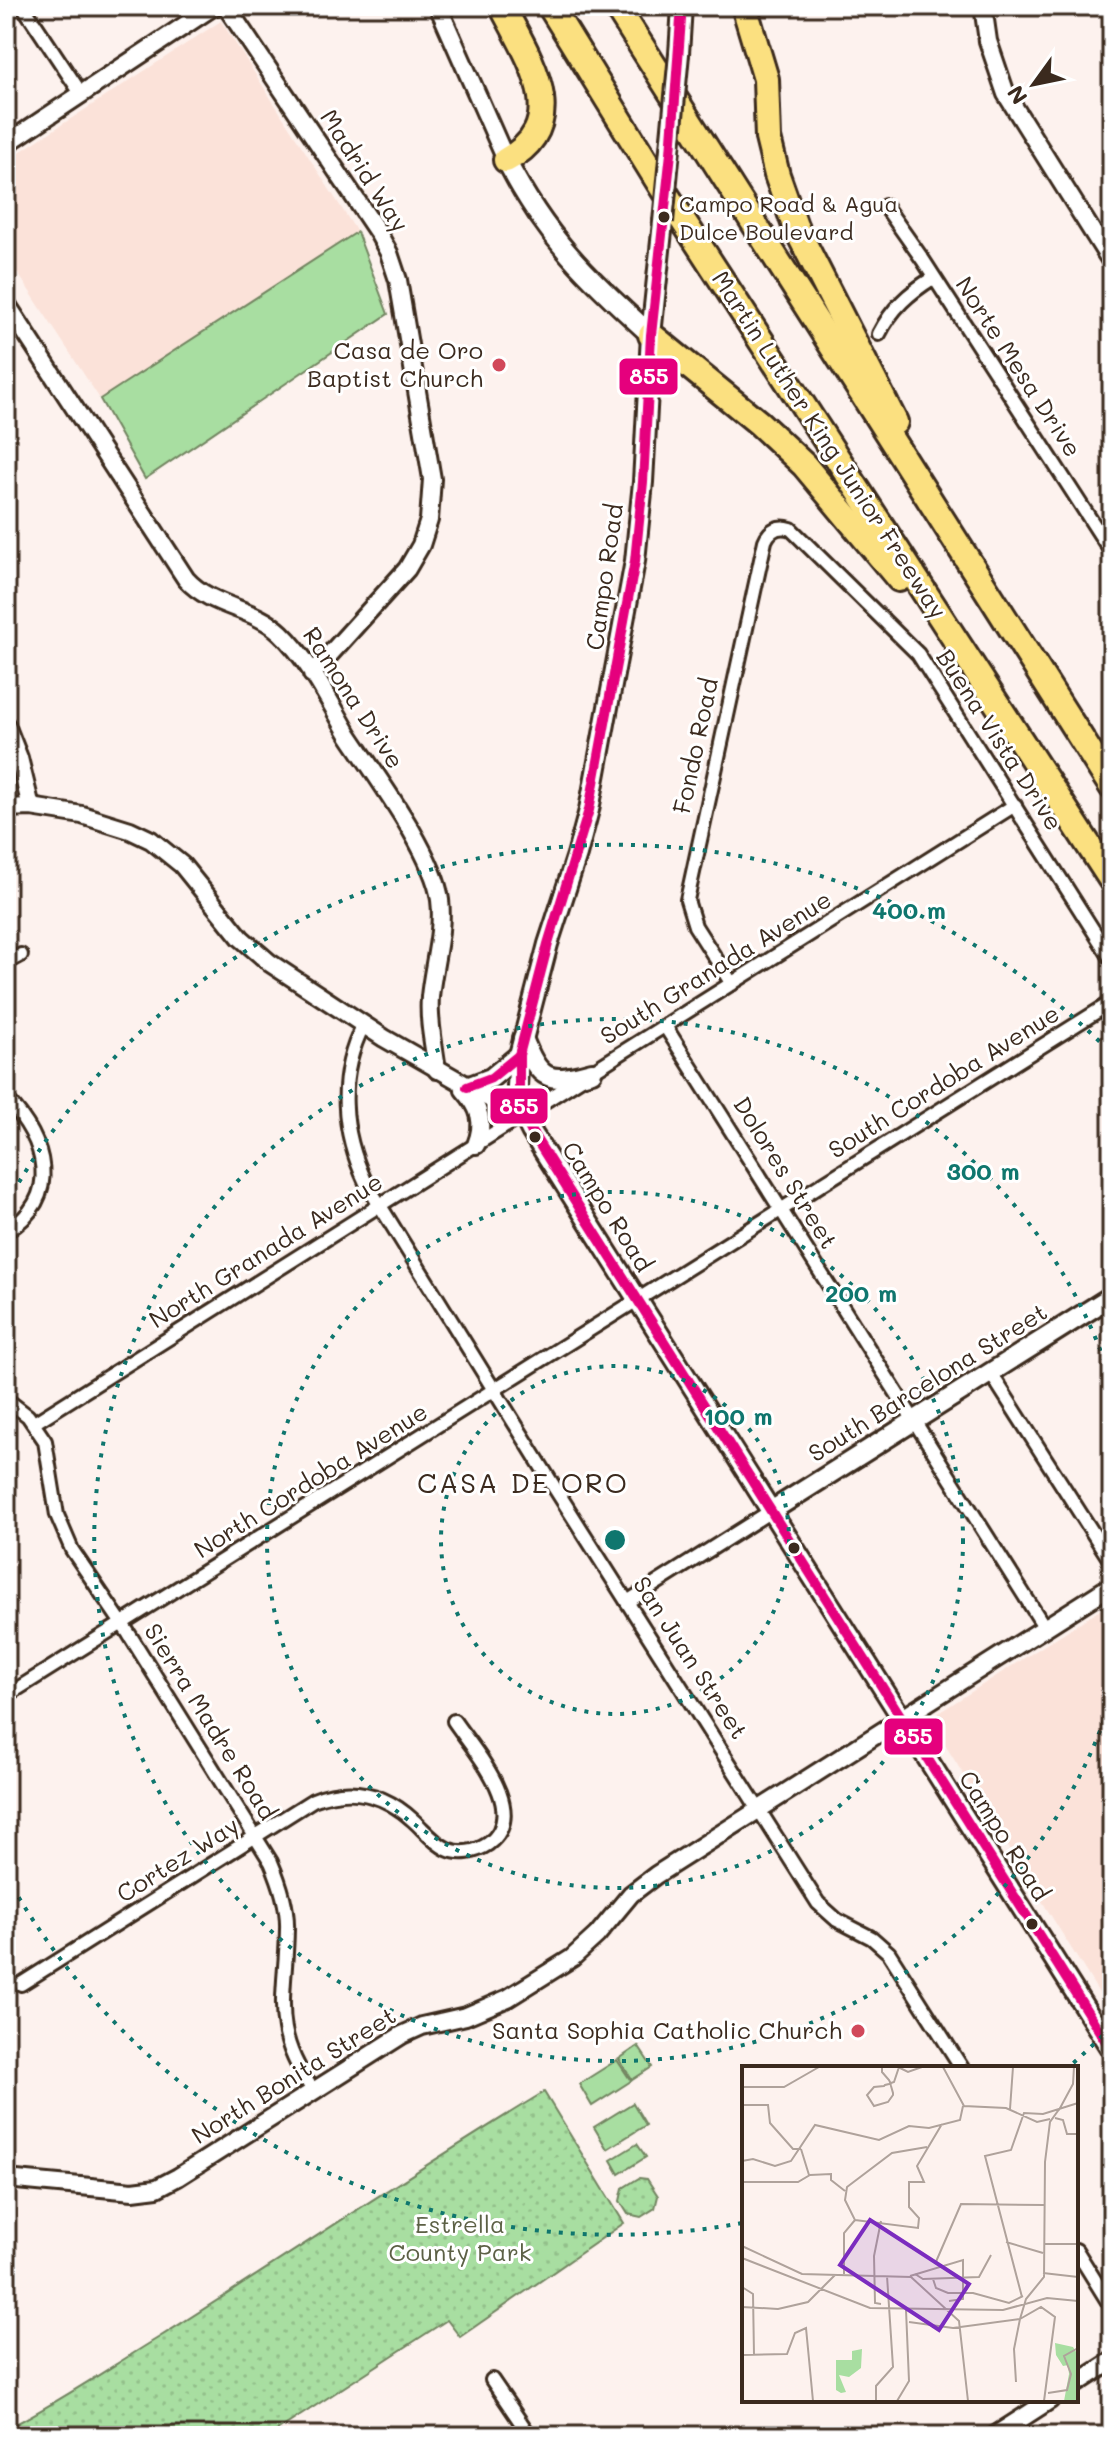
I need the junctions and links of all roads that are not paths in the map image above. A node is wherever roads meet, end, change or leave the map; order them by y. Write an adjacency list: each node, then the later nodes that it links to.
1 (23, 6): 11 (street)
2 (214, 6): 11 (street)
3 (226, 6): 23 (street, Madrid Way)
4 (438, 6): 13 (street)
5 (502, 6): 13 (highway)
6 (550, 6): 25 (highway, Martin Luther King Junior Freeway)
7 (616, 6): 20 (highway)
8 (682, 6): 19 (main road, Campo Road, bridge)
9 (744, 6): 20 (highway)
10 (983, 6): 15 (street)
11 (82, 95): 12 (street)
12 (6, 144)
13 (506, 160): 19 (main road)
14 (885, 206): 16 (street, Norte Mesa Drive)
15 (1112, 263)
16 (933, 278): 18 (street); 22 (street, Norte Mesa Drive)
17 (6, 303): 23 (street, Ramona Drive)
18 (879, 334)
19 (651, 335): 25 (highway); 38 (main road, Campo Road)
20 (922, 491): 26 (highway)
21 (791, 529): 27 (street, Buena Vista Drive); 34 (street, Fondo Road)
22 (1112, 553)
23 (312, 674): 39 (street, Ramona Drive)
24 (6, 725): 28 (street)
25 (1012, 725): 30 (highway, Martin Luther King Junior Freeway)
26 (1112, 787)
27 (1015, 805): 32 (street, Buena Vista Drive); 34 (street, South Granada Avenue)
28 (31, 807): 29 (street); 36 (street)
29 (6, 808)
30 (1112, 881)
31 (21, 955): 33 (street)
32 (1112, 960)
33 (6, 963)
34 (732, 984): 37 (street, South Granada Avenue)
35 (1112, 1002): 46 (street, South Cordoba Avenue)
36 (363, 1026): 39 (street); 45 (street, San Juan Street)
37 (665, 1026): 40 (street, South Granada Avenue); 46 (street, Dolores Street)
38 (521, 1046): 40 (main road); 41 (main road); 43 (main road, Campo Road)
39 (437, 1070): 41 (street)
40 (592, 1072): 43 (street, South Granada Avenue)
41 (462, 1085): 43 (street); 44 (street)
42 (6, 1098): 47 (street)
43 (522, 1117): 44 (street, North Granada Avenue); 49 (main road, Campo Road)
44 (476, 1145): 45 (street, North Granada Avenue)
45 (380, 1206): 51 (street, San Juan Street); 54 (street, North Granada Avenue)
46 (782, 1210): 49 (street, South Cordoba Avenue); 53 (street, Dolores Street)
47 (6, 1232)
48 (1112, 1296): 50 (main road, South Barcelona Street)
49 (638, 1301): 51 (street, North Cordoba Avenue); 55 (main road, Campo Road)
50 (990, 1372): 53 (main road, South Barcelona Street); 56 (street)
51 (494, 1391): 58 (street, San Juan Street); 59 (street, North Cordoba Avenue)
52 (6, 1399): 54 (street, Sierra Madre Road)
53 (915, 1421): 55 (main road, South Barcelona Street); 60 (street, Dolores Street)
54 (34, 1423): 59 (street, Sierra Madre Road)
55 (771, 1511): 58 (street); 62 (main road, Campo Road)
56 (1112, 1563)
57 (1112, 1585): 60 (street, North Bonita Street)
58 (627, 1602): 64 (street, San Juan Street)
59 (123, 1625): 61 (street, North Cordoba Avenue); 65 (street, Sierra Madre Road)
60 (1045, 1628): 62 (street, North Bonita Street)
61 (6, 1696)
62 (902, 1719): 64 (street, North Bonita Street); 67 (main road, Campo Road)
63 (454, 1721): 65 (street, Cortez Way)
64 (760, 1809): 68 (street, San Juan Street); 69 (street, North Bonita Street)
65 (256, 1837): 66 (street, Cortez Way); 69 (street, Sierra Madre Road)
66 (21, 1984)
67 (1112, 2051)
68 (961, 2066)
69 (313, 2090): 70 (street, North Bonita Street)
70 (6, 2179)
71 (1078, 2253): 72 (street)
72 (1112, 2308)
73 (1112, 2361): 75 (street)
74 (492, 2380): 77 (street)
75 (1078, 2383)
76 (1047, 2402): 78 (street)
77 (530, 2436)
78 (994, 2436)

